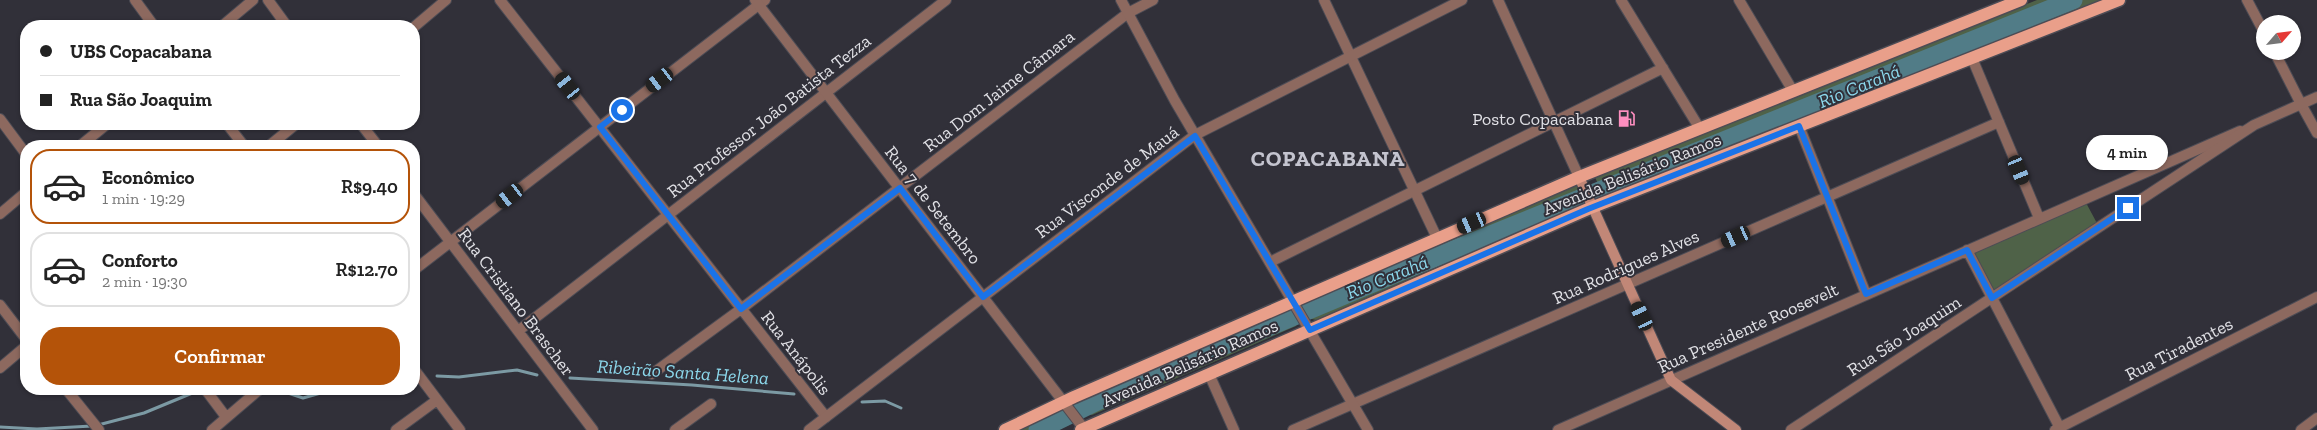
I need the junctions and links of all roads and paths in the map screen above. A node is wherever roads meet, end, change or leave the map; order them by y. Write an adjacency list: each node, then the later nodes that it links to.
1 (135, 0): 20 (street)
2 (253, 0): 21 (street)
3 (268, 0): 22 (street)
4 (446, 0): 23 (street)
5 (500, 0): 37 (street, Rua Anápolis)
6 (946, 0): 29 (street, Rua Professor João Batista Tezza)
7 (1121, 0): 18 (street)
8 (1153, 0): 18 (street, Rua Dom Jaime Câmara)
9 (1324, 0): 24 (street)
10 (1462, 0): 24 (street, Rua Visconde de Mauá)
11 (1498, 0): 33 (street)
12 (1622, 0): 27 (street)
13 (1739, 0): 28 (street)
14 (2021, 0): 28 (main road, Avenida Belisário Ramos)
15 (2119, 0): 25 (main road, Avenida Belisário Ramos)
16 (2247, 0): 19 (street)
17 (759, 2): 29 (street, Rua 7 de Setembro); 37 (street)
18 (1128, 13): 44 (street); 51 (street, Rua Dom Jaime Câmara)
19 (2256, 17)
20 (150, 20)
21 (229, 20)
22 (283, 20)
23 (420, 22)
24 (1351, 56): 44 (street, Rua Visconde de Mauá); 52 (street)
25 (1972, 58): 34 (street); 36 (main road, Avenida Belisário Ramos)
26 (2279, 60): 31 (street)
27 (1663, 68): 33 (street); 38 (street)
28 (1794, 91): 38 (main road, Avenida Belisário Ramos)
29 (826, 93): 51 (street, Rua 7 de Setembro); 58 (street, Rua Professor João Batista Tezza)
30 (2317, 97): 31 (street, Rua São Joaquim)
31 (2301, 104): 35 (street, Rua São Joaquim); 43 (street)
32 (0, 119): 49 (street)
33 (1554, 122): 50 (street); 52 (street)
34 (1999, 122): 54 (street, Rua Rodrigues Alves); 59 (street)
35 (2254, 125): 59 (street, Rua Presidente Roosevelt); 69 (street, Rua São Joaquim)
36 (1799, 126): 54 (street); 56 (main road, Avenida Belisário Ramos)
37 (600, 127): 58 (street, Rua Anápolis); 61 (street)
38 (1700, 129): 50 (main road, Avenida Belisário Ramos)
39 (100, 130): 45 (street)
40 (232, 130): 46 (street)
41 (289, 130): 47 (street)
42 (366, 130): 48 (street)
43 (2317, 133)
44 (1195, 136): 63 (street); 67 (street, Rua Visconde de Mauá)
45 (87, 140)
46 (239, 140)
47 (276, 140)
48 (373, 140)
49 (20, 146)
50 (1580, 180): 56 (main road); 60 (main road, Avenida Belisário Ramos)
51 (900, 188): 67 (street, Rua 7 de Setembro); 72 (street, Rua Dom Jaime Câmara)
52 (1415, 191): 60 (street); 63 (street)
53 (20, 197): 57 (street)
54 (1828, 197): 65 (street, Rua Rodrigues Alves); 66 (street)
55 (420, 202): 61 (street, Rua Cristiano Brascher)
56 (1591, 205): 65 (main road); 73 (main road, Avenida Belisário Ramos)
57 (0, 214)
58 (668, 215): 72 (street, Rua Anápolis); 75 (street, Rua Professor João Batista Tezza)
59 (2039, 218): 62 (street, Rua Presidente Roosevelt)
60 (1437, 238): 70 (main road, Avenida Belisário Ramos)
61 (450, 242): 64 (street); 75 (street, Rua Cristiano Brascher)
62 (1967, 250): 66 (street, Rua Presidente Roosevelt); 69 (street)
63 (1270, 262): 70 (street)
64 (420, 265)
65 (1627, 284): 81 (main road); 87 (street, Rua Rodrigues Alves)
66 (1866, 294): 81 (street, Rua Presidente Roosevelt)
67 (983, 297): 88 (street, Rua 7 de Setembro); 90 (street, Rua Visconde de Mauá)
68 (2317, 297): 93 (street, Rua Tiradentes)
69 (1992, 298): 93 (street); 107 (street, Rua São Joaquim)
70 (1295, 303): 73 (street); 88 (main road, Avenida Belisário Ramos)
71 (0, 305): 74 (street)
72 (741, 309): 78 (street, Rua Dom Jaime Câmara); 90 (street, Rua Anápolis)
73 (1308, 326): 79 (main road, Avenida Belisário Ramos); 87 (street)
74 (20, 331)
75 (518, 331): 98 (street, Rua Cristiano Brascher)
76 (20, 351): 77 (street)
77 (0, 368)
78 (652, 374)
79 (1209, 374): 92 (main road, Avenida Belisário Ramos); 102 (street)
80 (420, 377): 85 (street)
81 (1671, 380): 105 (street, Rua Presidente Roosevelt); 106 (main road)
82 (71, 395): 94 (street)
83 (209, 395): 89 (street)
84 (253, 395): 89 (street)
85 (437, 400): 96 (street); 97 (street)
86 (711, 404): 99 (street)
87 (1353, 404): 103 (street, Rua Rodrigues Alves); 104 (street)
88 (1066, 405): 92 (street, Rua 7 de Setembro); 101 (main road, Avenida Belisário Ramos)
89 (226, 417): 95 (street)
90 (826, 418): 100 (street, Rua Visconde de Mauá)
91 (2317, 418): 108 (street)
92 (1082, 427)
93 (2059, 429)
94 (99, 430)
95 (212, 430)
96 (396, 430)
97 (460, 430)
98 (593, 430)
99 (675, 430)
100 (809, 430)
101 (1005, 430)
102 (1234, 430)
103 (1293, 430)
104 (1368, 430)
105 (1558, 430)
106 (1736, 430)
107 (1791, 430)
108 (2301, 430)

